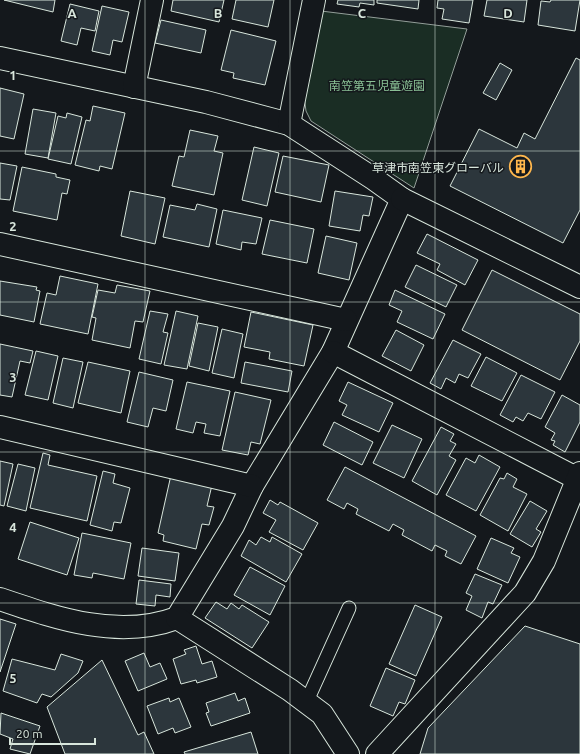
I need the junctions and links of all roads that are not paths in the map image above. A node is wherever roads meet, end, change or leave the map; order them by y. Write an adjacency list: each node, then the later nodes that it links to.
1 (152, 0): 4 (street)
2 (314, 0): 5 (street)
3 (0, 58): 4 (street)
4 (134, 88): 5 (street)
5 (289, 124): 6 (street)
6 (402, 199): 8 (street); 9 (street)
7 (0, 244): 9 (street)
8 (580, 286)
9 (346, 320): 10 (street)
10 (333, 352): 12 (street); 13 (street)
11 (0, 427): 13 (street)
12 (579, 476): 19 (street)
13 (252, 486): 16 (street)
14 (0, 599): 16 (street)
15 (349, 608): 17 (lane)
16 (177, 618): 17 (street)
17 (306, 703): 18 (street)
18 (348, 754)
19 (377, 754)

